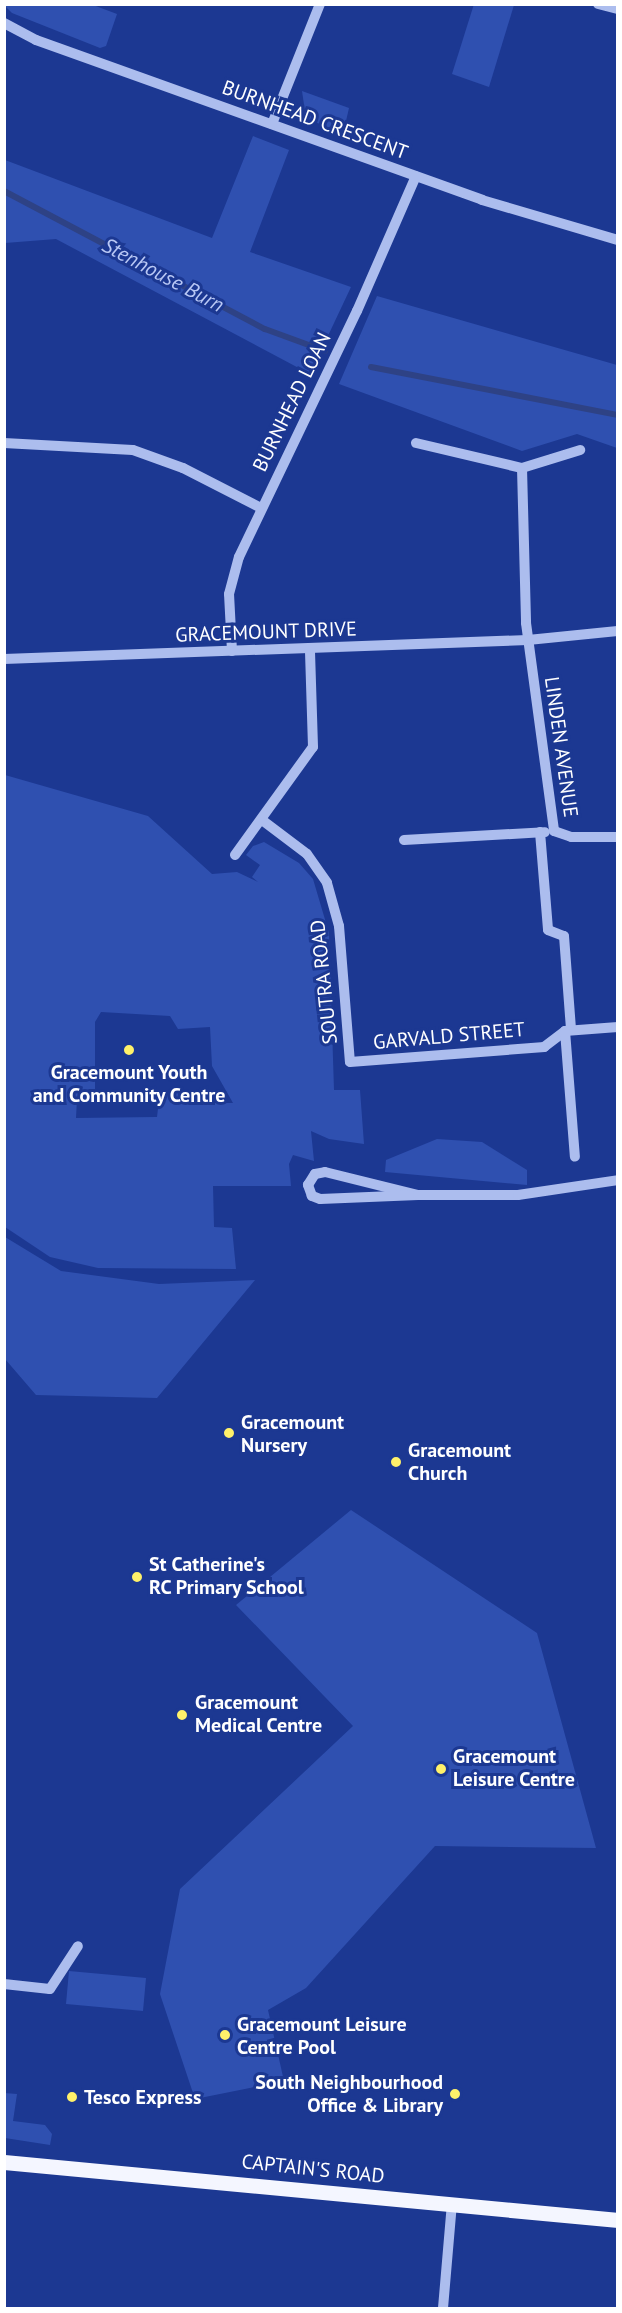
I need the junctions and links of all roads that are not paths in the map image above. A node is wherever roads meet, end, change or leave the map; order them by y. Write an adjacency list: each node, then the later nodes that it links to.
1 (320, 4): 5 (street)
2 (598, 4): 3 (street)
3 (618, 9)
4 (4, 23): 5 (street, BURNHEAD CRESCENT)
5 (272, 124): 6 (street, BURNHEAD CRESCENT)
6 (416, 176): 7 (street, BURNHEAD CRESCENT); 12 (street, BURNHEAD LOAN)
7 (618, 240)
8 (4, 443): 12 (street)
9 (416, 443): 11 (street)
10 (580, 450): 11 (street)
11 (522, 468): 14 (street)
12 (261, 508): 16 (street, BURNHEAD LOAN)
13 (618, 631): 14 (street, GRACEMOUNT DRIVE)
14 (528, 640): 15 (street, GRACEMOUNT DRIVE); 19 (street, LINDEN AVENUE)
15 (310, 649): 16 (street, GRACEMOUNT DRIVE); 18 (street)
16 (232, 651): 17 (street, GRACEMOUNT DRIVE)
17 (4, 659)
18 (262, 820): 23 (street); 26 (street, SOUTRA ROAD)
19 (554, 831): 20 (street); 21 (street, LINDEN AVENUE)
20 (540, 832): 22 (street); 25 (street)
21 (618, 837)
22 (404, 840)
23 (235, 855)
24 (618, 1027): 25 (street, GARVALD STREET)
25 (568, 1030): 26 (street, GARVALD STREET); 27 (street)
26 (350, 1062)
27 (575, 1157)
28 (618, 1180): 29 (street)
29 (418, 1195): 29 (street)
30 (78, 1946): 31 (street)
31 (4, 1984)
32 (4, 2162): 33 (main road, CAPTAIN'S ROAD)
33 (452, 2204): 34 (main road, CAPTAIN'S ROAD); 35 (street)
34 (618, 2220)
35 (443, 2308)

